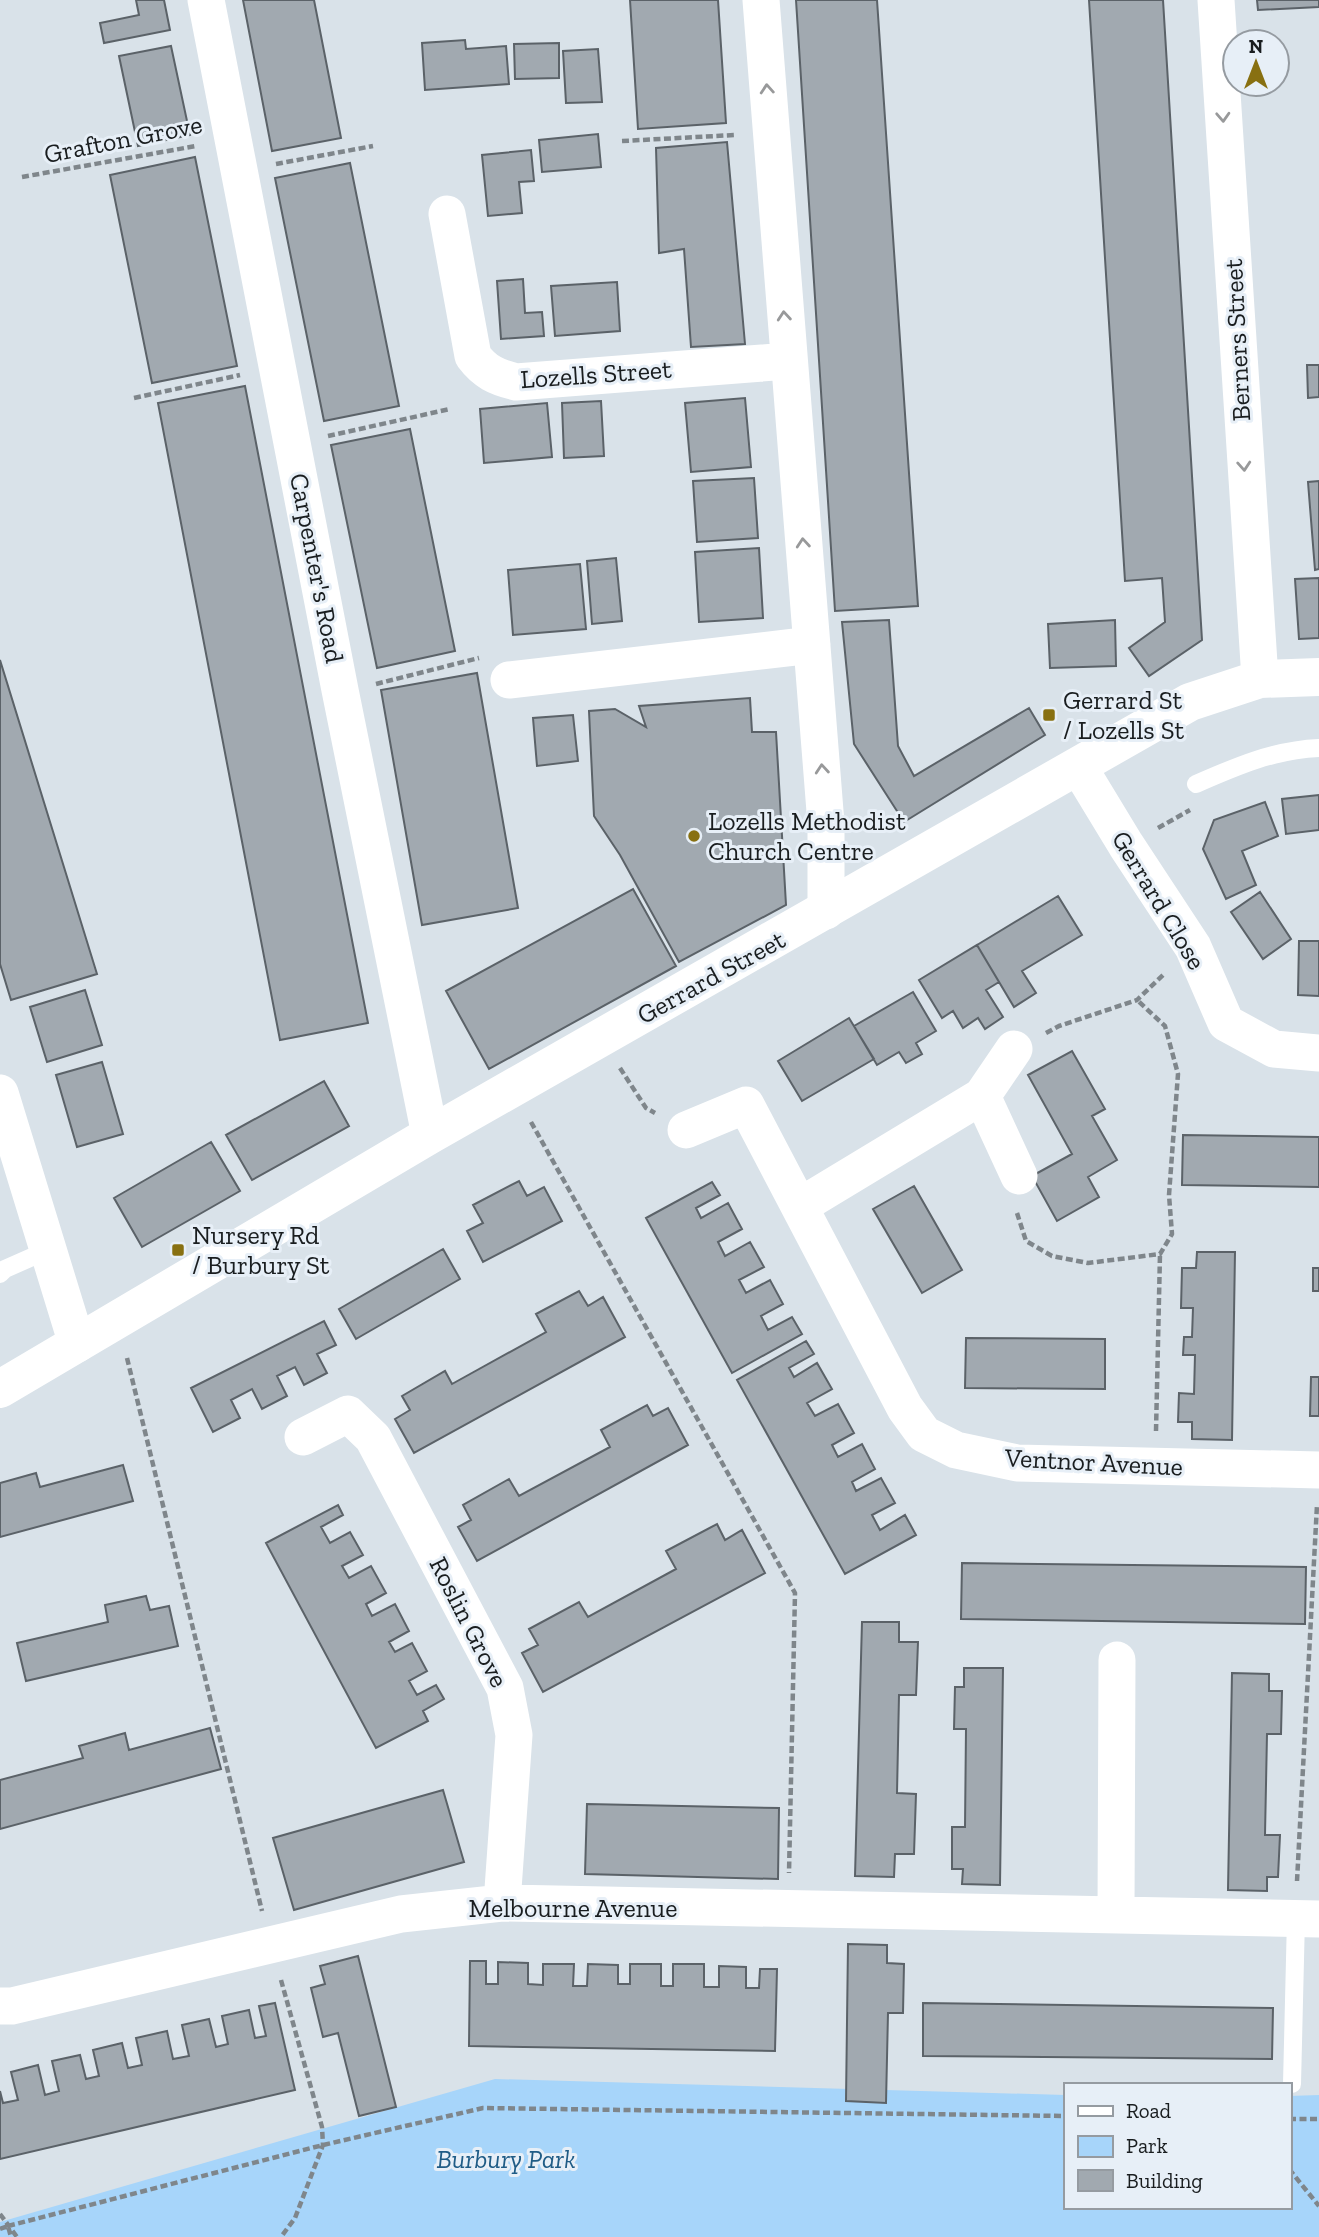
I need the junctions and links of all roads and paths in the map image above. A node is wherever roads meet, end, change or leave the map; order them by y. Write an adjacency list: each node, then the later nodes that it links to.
1 (206, 0): 7 (street, Carpenter's Road)
2 (761, 0): 10 (street, one-way to 2)
3 (1216, 0): 18 (street, Berners Street, one-way to 18)
4 (737, 134): 5 (path)
5 (622, 141)
6 (373, 146): 7 (path, Grafton Grove)
7 (236, 153): 8 (path, Grafton Grove); 11 (street, Carpenter's Road)
8 (22, 177)
9 (447, 214): 10 (street, Lozells Street)
10 (788, 361): 15 (street, one-way to 10)
11 (278, 365): 12 (path); 14 (street, Carpenter's Road)
12 (134, 398)
13 (450, 409): 14 (path)
14 (293, 443): 20 (street, Carpenter's Road)
15 (812, 645): 19 (street); 25 (street, one-way to 15)
16 (480, 658): 20 (path)
17 (1319, 677): 18 (main road, Gerrard Street)
18 (1259, 679): 22 (main road, Gerrard Street)
19 (509, 680)
20 (340, 690): 35 (street, Carpenter's Road)
21 (1319, 748): 23 (lane)
22 (1078, 766): 24 (street, Gerrard Close); 25 (main road, Gerrard Street)
23 (1196, 784): 24 (path)
24 (1126, 845): 26 (street, Gerrard Close)
25 (826, 911): 28 (main road, Gerrard Street)
26 (1193, 947): 27 (path); 30 (street, Gerrard Close)
27 (1137, 1000): 29 (path); 39 (path)
28 (601, 1038): 31 (main road, Gerrard Street); 34 (path)
29 (1014, 1049): 33 (street)
30 (1319, 1053)
31 (510, 1090): 35 (main road, Gerrard Street); 49 (path)
32 (0, 1093): 38 (street)
33 (982, 1096): 36 (street); 37 (street)
34 (686, 1130): 37 (street, Ventnor Avenue)
35 (430, 1135): 41 (main road, Gerrard Street)
36 (1019, 1176): 39 (path)
37 (800, 1206): 45 (street, Ventnor Avenue)
38 (48, 1250): 40 (lane); 42 (street)
39 (1160, 1254): 45 (path)
40 (0, 1274)
41 (118, 1321): 42 (main road, Gerrard Street); 52 (path)
42 (77, 1344): 43 (main road, Gerrard Street)
43 (0, 1389)
44 (303, 1437): 48 (street, Roslin Grove)
45 (1155, 1466): 46 (street, Ventnor Avenue)
46 (1319, 1470): 51 (path)
47 (1117, 1660): 50 (street)
48 (502, 1903): 49 (street, Melbourne Avenue); 52 (street, Melbourne Avenue)
49 (792, 1909): 50 (street, Melbourne Avenue)
50 (1116, 1913): 51 (street, Melbourne Avenue)
51 (1307, 1919): 54 (lane)
52 (271, 1946): 53 (street, Melbourne Avenue); 58 (path)
53 (0, 2006)
54 (1293, 2084)
55 (1064, 2116): 58 (path)
56 (1291, 2119): 57 (path)
57 (1319, 2119)
58 (323, 2145): 62 (path); 66 (path)
59 (1291, 2171): 60 (path)
60 (1319, 2206)
61 (0, 2214): 62 (path)
62 (8, 2226): 63 (path); 64 (path); 65 (path)
63 (0, 2229)
64 (11, 2237)
65 (17, 2237)
66 (281, 2237)

